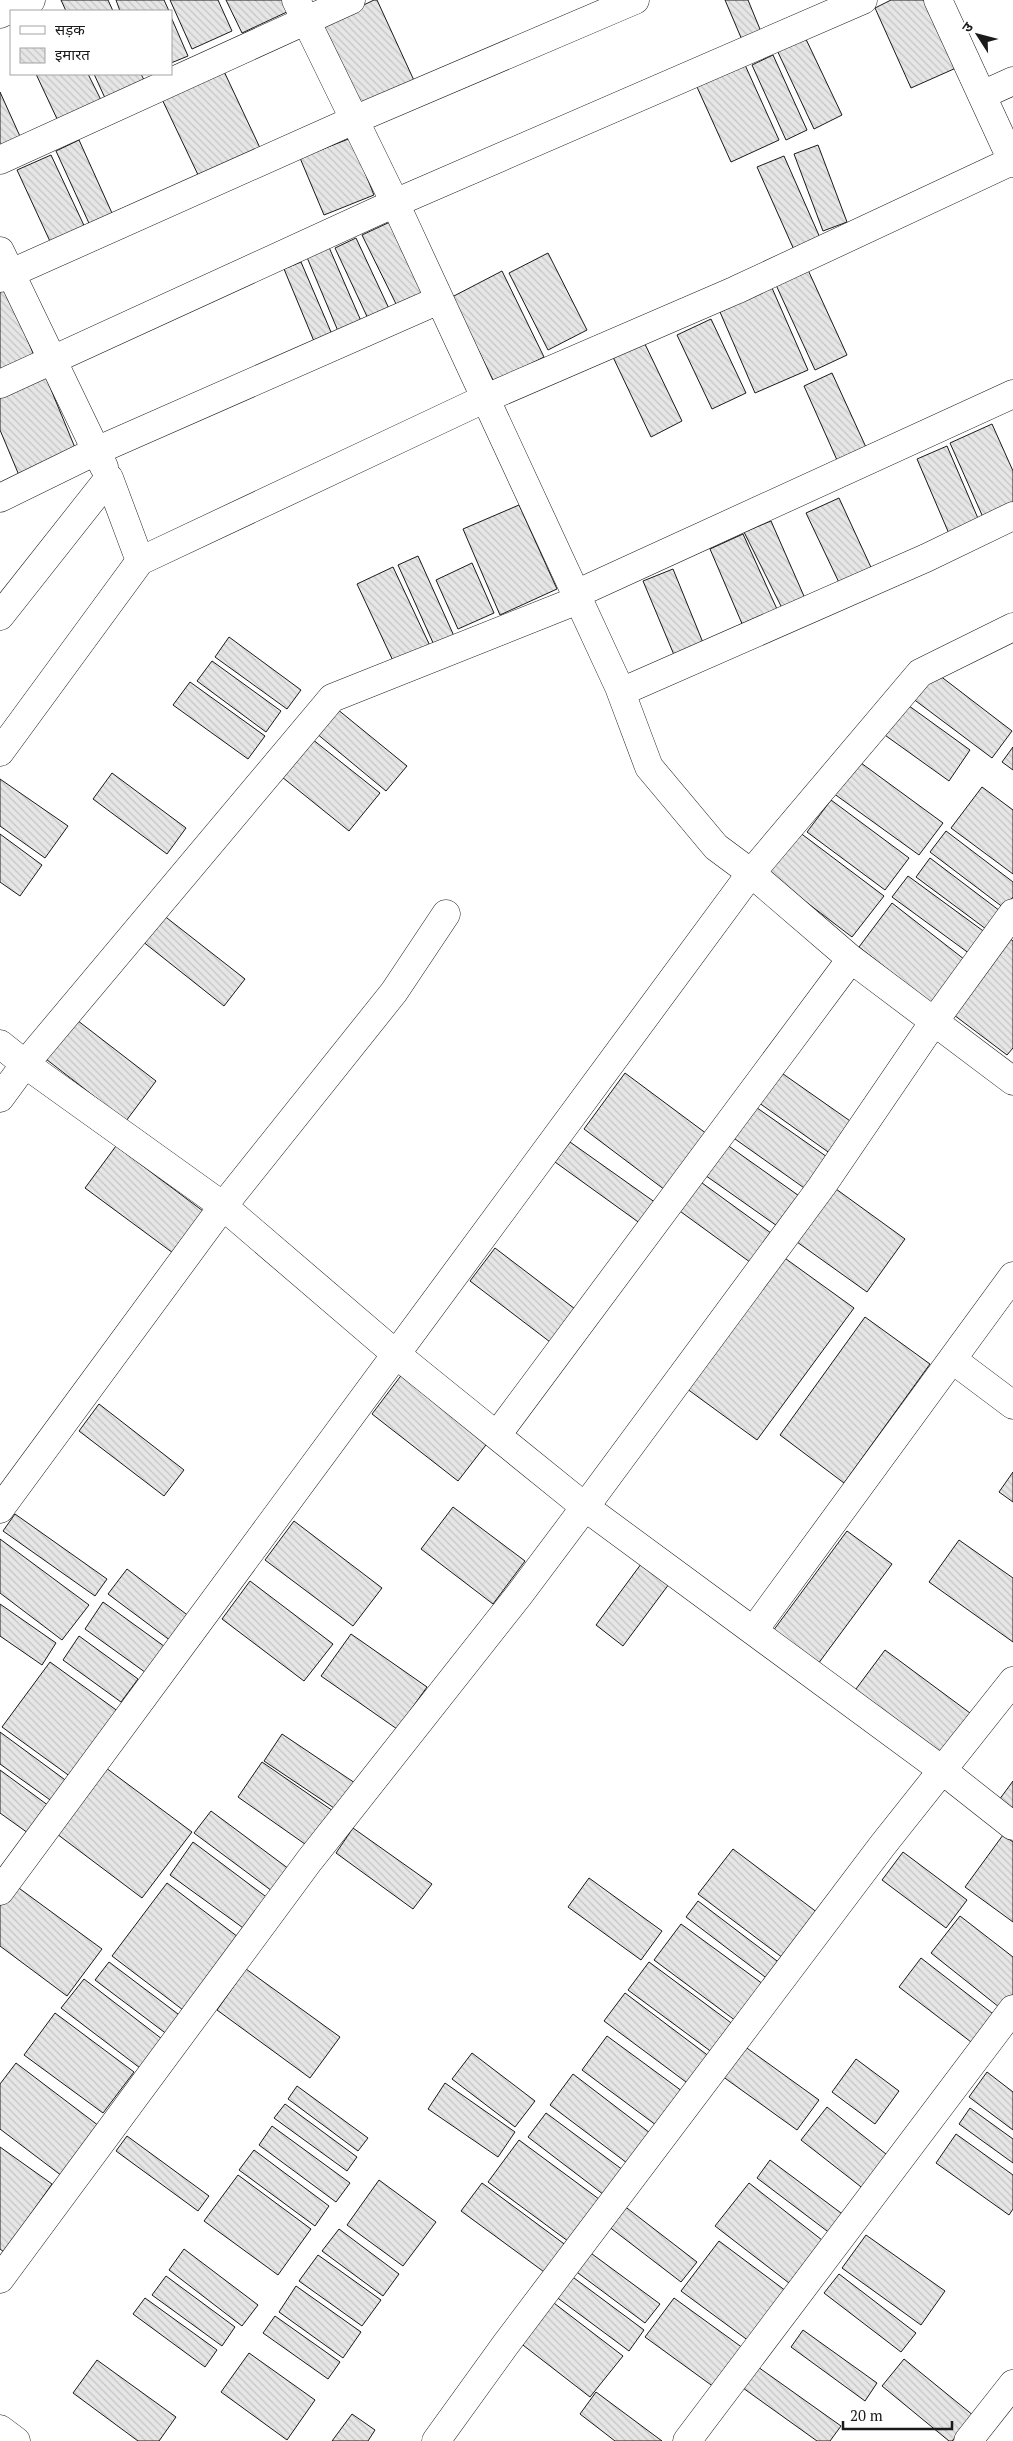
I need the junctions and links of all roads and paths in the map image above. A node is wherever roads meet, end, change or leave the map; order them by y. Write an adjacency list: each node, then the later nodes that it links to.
1 (31, 0): 7 (street)
2 (351, 0): 6 (street)
3 (635, 0): 12 (street)
4 (863, 0): 15 (street)
5 (943, 2): 11 (street)
6 (301, 10): 8 (street); 12 (street)
7 (0, 14)
8 (172, 74)
9 (171, 75): 13 (street)
10 (1013, 81): 11 (street)
11 (982, 95): 14 (street)
12 (354, 120): 15 (street); 16 (street)
13 (0, 160)
14 (1013, 162): 21 (street)
15 (395, 203): 17 (street); 18 (street)
16 (4, 268): 18 (street)
17 (439, 300): 21 (street); 22 (street)
18 (52, 359): 19 (street); 22 (street)
19 (0, 384)
20 (1013, 394): 27 (street)
21 (484, 399): 26 (street); 27 (street)
22 (96, 451): 23 (street); 24 (street)
23 (109, 478): 26 (street); 28 (street)
24 (0, 498)
25 (1013, 516): 30 (street)
26 (140, 560): 31 (street)
27 (577, 597): 30 (street); 38 (street)
28 (0, 616)
29 (1013, 627): 32 (street)
30 (621, 692): 32 (street)
31 (0, 752)
32 (751, 873): 35 (street); 43 (street)
33 (1013, 913): 36 (street)
34 (446, 914): 41 (street)
35 (851, 959): 36 (street); 46 (street)
36 (933, 1023): 39 (street); 47 (street)
37 (0, 1044): 38 (street)
38 (25, 1064): 40 (street); 41 (street)
39 (1009, 1070)
40 (0, 1098)
41 (223, 1206): 43 (street); 48 (street)
42 (1013, 1276): 44 (street)
43 (398, 1355): 46 (street); 53 (street)
44 (954, 1360): 45 (street); 49 (street)
45 (1013, 1405)
46 (497, 1435): 47 (street)
47 (585, 1506): 49 (street); 55 (street)
48 (0, 1509)
49 (754, 1630): 51 (street)
50 (1013, 1681): 51 (street)
51 (942, 1770): 52 (street); 59 (street)
52 (1013, 1826)
53 (0, 1892)
54 (1013, 2009): 60 (street)
55 (0, 2279)
56 (1013, 2384): 61 (street)
57 (0, 2429): 58 (street)
58 (16, 2441)
59 (436, 2441)
60 (687, 2441)
61 (968, 2441)

